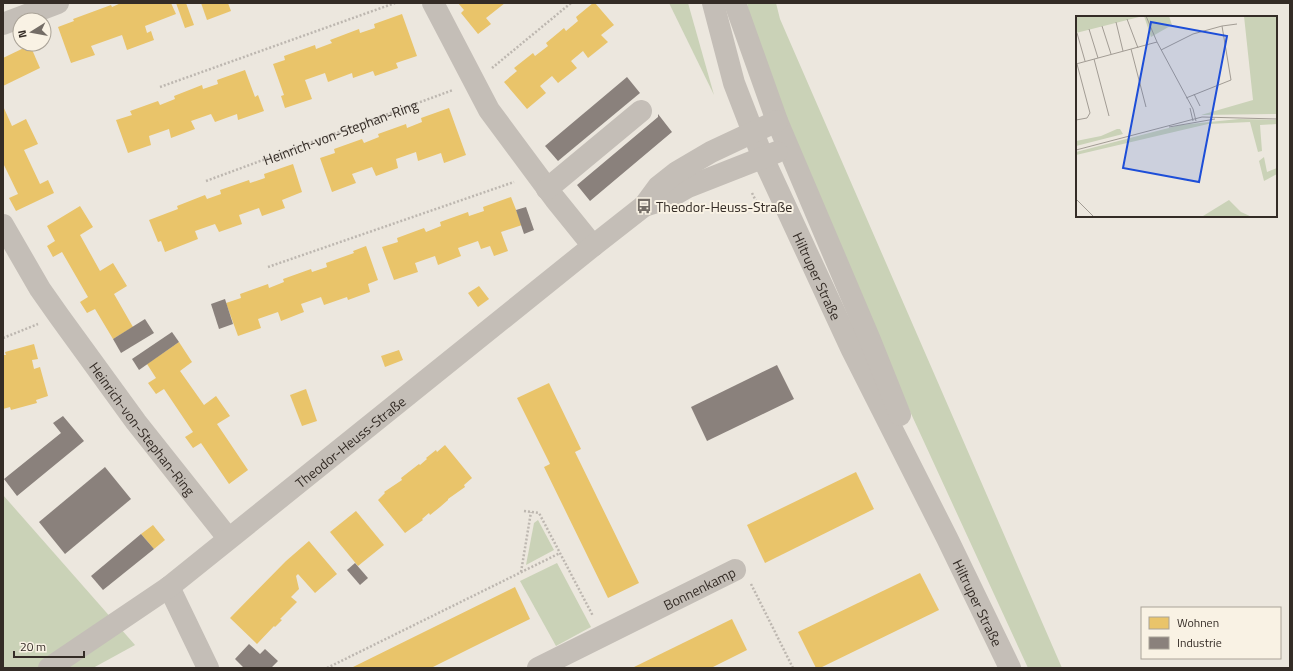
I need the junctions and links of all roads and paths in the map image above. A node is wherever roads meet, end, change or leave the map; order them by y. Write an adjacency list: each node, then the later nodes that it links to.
1 (58, 3): 7 (street)
2 (395, 3): 9 (path)
3 (433, 3): 8 (street)
4 (571, 3): 8 (path, Heinrich-von-Stephan-Ring)
5 (713, 3): 12 (street, Hiltruper Straße)
6 (735, 3): 11 (street, Hiltruper Straße)
7 (3, 24)
8 (474, 82): 15 (path, Heinrich-von-Stephan-Ring); 16 (street)
9 (160, 86)
10 (641, 111): 16 (street)
11 (777, 121): 12 (street, Theodor-Heuss-Straße); 13 (street, Hiltruper Straße)
12 (753, 132): 14 (street, Hiltruper Straße); 17 (street, Theodor-Heuss-Straße)
13 (788, 148): 14 (street, Theodor-Heuss-Straße); 26 (street, Hiltruper Straße)
14 (763, 158): 17 (street, Theodor-Heuss-Straße); 26 (street, Hiltruper Straße)
15 (206, 180)
16 (542, 182): 19 (street); 20 (path)
17 (644, 206): 19 (street, Theodor-Heuss-Straße)
18 (3, 225): 21 (street, Heinrich-von-Stephan-Ring)
19 (592, 246): 25 (street, Theodor-Heuss-Straße)
20 (268, 267)
21 (59, 316): 22 (path); 25 (street, Heinrich-von-Stephan-Ring)
22 (3, 338)
23 (524, 511): 24 (path)
24 (531, 512): 27 (path); 29 (path)
25 (228, 538): 30 (street, Theodor-Heuss-Straße)
26 (947, 538): 37 (street, Hiltruper Straße)
27 (560, 553): 29 (path); 31 (path)
28 (735, 570): 31 (street, Bonnenkamp); 36 (path, Bonnenkamp)
29 (521, 572): 34 (path)
30 (169, 587): 32 (street, Theodor-Heuss-Straße); 33 (street)
31 (603, 636): 35 (street, Bonnenkamp)
32 (49, 668)
33 (208, 668)
34 (327, 668)
35 (538, 668)
36 (793, 668)
37 (1010, 668)

